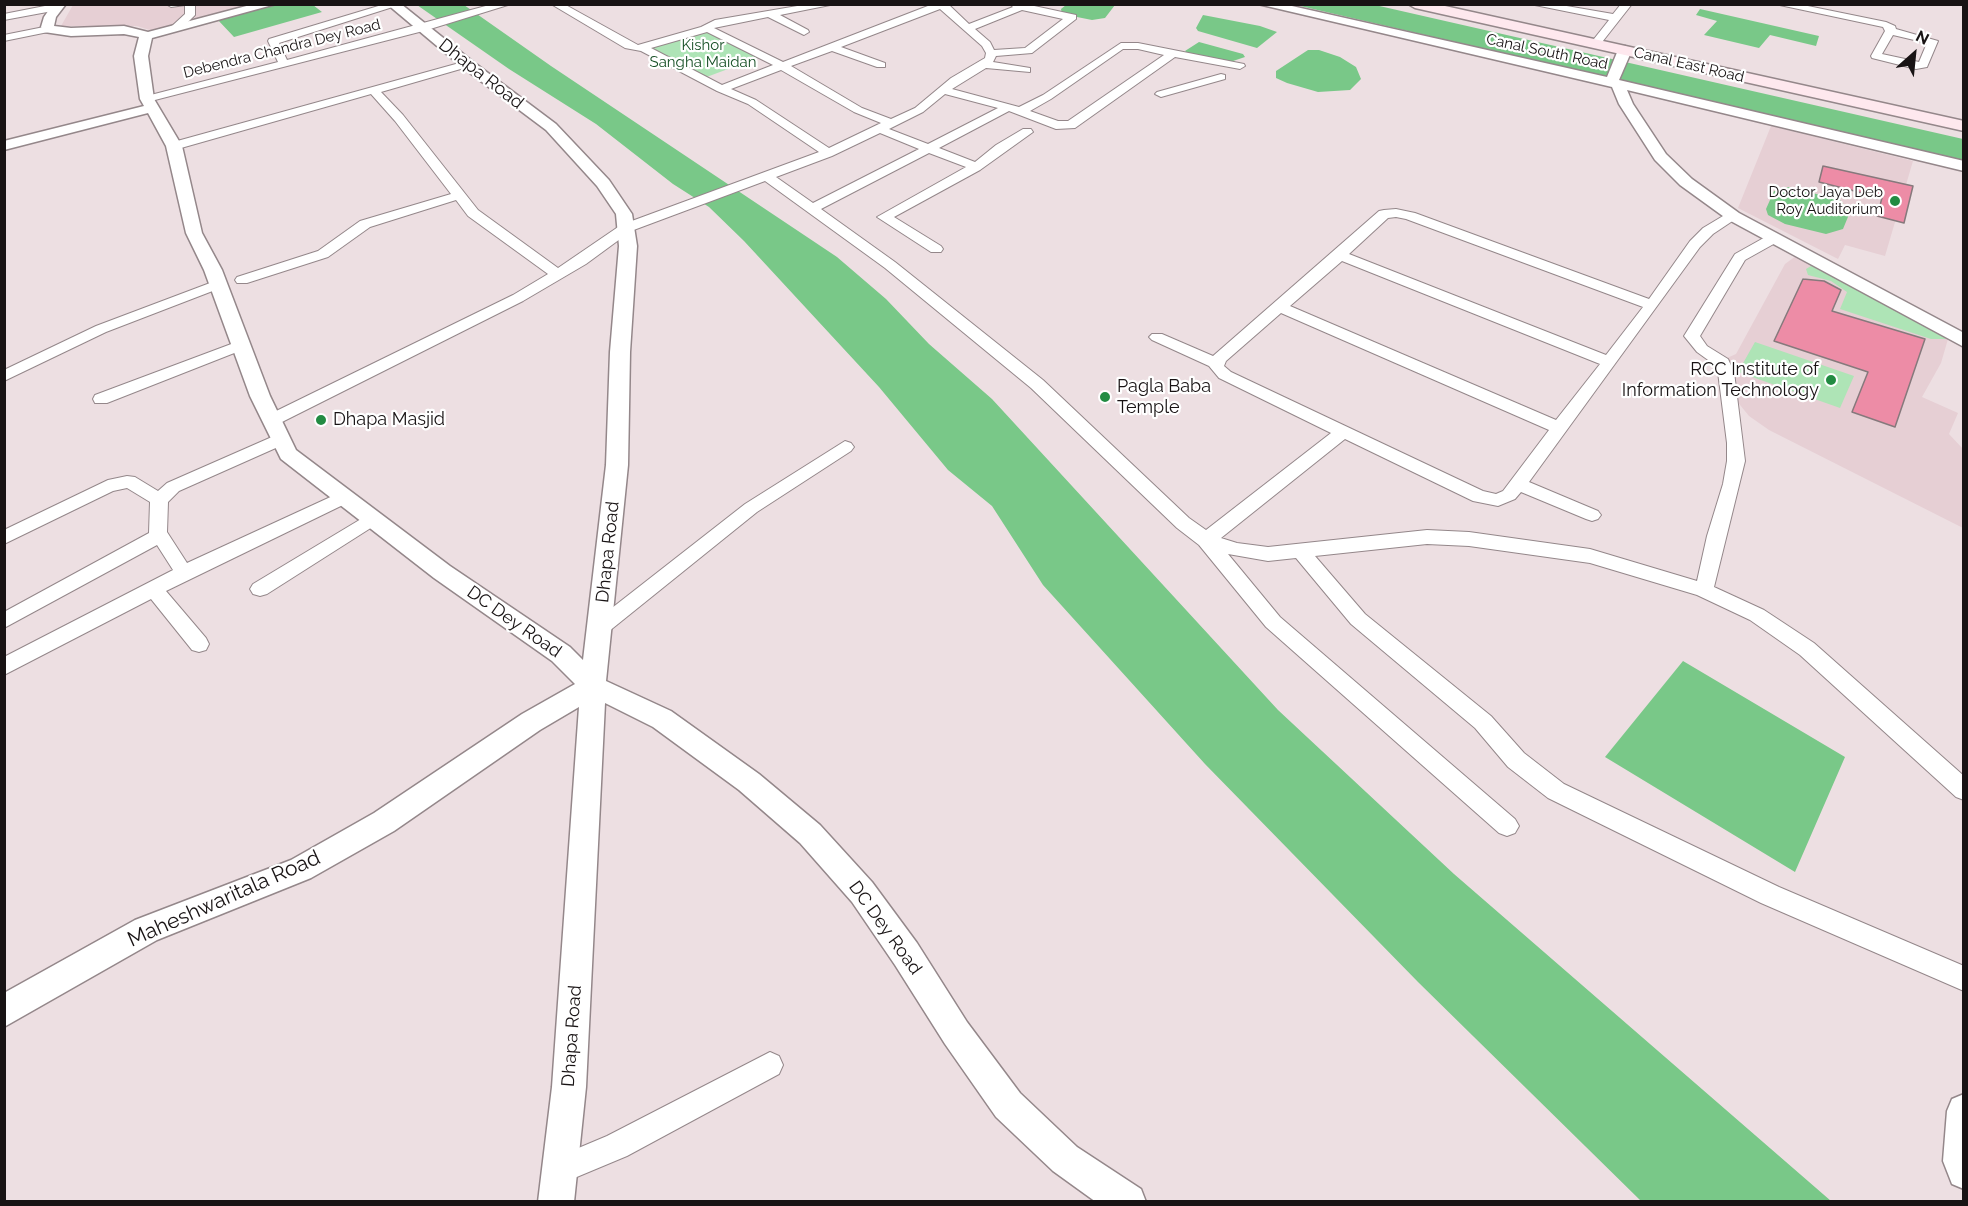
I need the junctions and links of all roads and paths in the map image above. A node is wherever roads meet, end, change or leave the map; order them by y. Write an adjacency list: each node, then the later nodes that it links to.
1 (171, 4): 2 (street)
2 (181, 4)
3 (190, 4): 21 (street)
4 (270, 4): 21 (street)
5 (506, 4): 22 (street, Debendra Chandra Dey Road)
6 (556, 4): 32 (street)
7 (830, 4): 17 (street)
8 (1264, 4): 44 (street, Canal South Road)
9 (1415, 4): 30 (main road, Canal East Road)
10 (1535, 4): 19 (street)
11 (1627, 4): 19 (street)
12 (394, 5): 22 (street, Dhapa Road); 36 (street)
13 (941, 5): 24 (street); 31 (street)
14 (1784, 5): 20 (street); 26 (street)
15 (59, 6): 18 (street); 25 (street)
16 (1018, 6): 24 (street); 33 (street)
17 (770, 14): 23 (street); 27 (street)
18 (4, 16)
19 (1616, 18): 30 (street)
20 (1843, 27)
21 (176, 28): 28 (street)
22 (423, 28): 36 (street, Debendra Chandra Dey Road); 37 (street, Dhapa Road)
23 (707, 28): 32 (street); 40 (street)
24 (968, 28): 33 (street)
25 (49, 29): 28 (street); 29 (street)
26 (1890, 31): 26 (street)
27 (804, 32)
28 (146, 36): 49 (street, DC Dey Road)
29 (4, 38)
30 (1595, 44): 34 (main road, Canal East Road)
31 (832, 47): 39 (street); 40 (street)
32 (644, 48): 45 (street)
33 (991, 53): 38 (street)
34 (1624, 53): 44 (street); 53 (main road, Canal East Road)
35 (1173, 54): 41 (street); 51 (street); 51 (street)
36 (284, 64): 49 (street, Debendra Chandra Dey Road)
37 (466, 64): 46 (street); 65 (street, Dhapa Road)
38 (984, 64): 42 (street); 47 (street)
39 (881, 65)
40 (783, 66): 45 (street); 52 (street)
41 (1240, 66)
42 (1026, 70)
43 (1221, 77): 48 (street)
44 (1614, 82): 59 (street, Canal South Road); 64 (street)
45 (721, 89): 58 (street)
46 (374, 90): 56 (street); 62 (street)
47 (944, 90): 50 (street); 52 (street)
48 (1161, 94)
49 (149, 104): 55 (street); 56 (street, DC Dey Road)
50 (1008, 107): 51 (street); 57 (street)
51 (1020, 111)
52 (885, 126): 57 (street); 58 (street)
53 (1964, 126)
54 (1028, 132): 60 (street)
55 (4, 146)
56 (174, 146): 71 (street, DC Dey Road)
57 (931, 147): 60 (street); 63 (street)
58 (828, 153): 61 (street)
59 (1964, 166)
60 (976, 167): 67 (street)
61 (768, 177): 63 (street); 65 (street)
62 (460, 195): 69 (street); 70 (street)
63 (812, 209): 93 (street)
64 (1733, 216): 66 (street); 72 (street)
65 (626, 228): 69 (street); 100 (street, Dhapa Road)
66 (1774, 238): 75 (street); 98 (street)
67 (936, 249)
68 (1340, 255): 72 (street); 73 (street); 77 (street)
69 (558, 275): 81 (street)
70 (242, 280)
71 (218, 284): 76 (street, DC Dey Road); 79 (street)
72 (1652, 304): 77 (street)
73 (1280, 307): 78 (street); 82 (street)
74 (1157, 337): 78 (street)
75 (1964, 340)
76 (242, 345): 80 (street); 81 (street, DC Dey Road)
77 (1608, 362): 82 (street)
78 (1216, 363): 83 (street)
79 (4, 376)
80 (101, 399)
81 (272, 420): 84 (street, DC Dey Road)
82 (1559, 428): 86 (street)
83 (1343, 432): 86 (street); 93 (street)
84 (281, 439): 87 (street, DC Dey Road); 88 (street)
85 (845, 447): 100 (street)
86 (1518, 483): 89 (street)
87 (343, 498): 90 (street, DC Dey Road); 95 (street)
88 (159, 500): 91 (street); 92 (street)
89 (1592, 515)
90 (371, 519): 97 (street); 103 (street, DC Dey Road)
91 (160, 535): 95 (street); 99 (street)
92 (4, 538)
93 (1206, 540): 94 (street); 105 (street)
94 (1300, 550): 98 (street); 106 (street)
95 (184, 573): 96 (street)
96 (154, 589): 101 (street); 102 (street)
97 (260, 590)
98 (1704, 590): 104 (street)
99 (4, 621)
100 (601, 627): 103 (street, Dhapa Road)
101 (199, 644)
102 (4, 667)
103 (593, 686): 107 (street, Maheshwaritala Road); 110 (street, Dhapa Road); 113 (street, DC Dey Road)
104 (1964, 790)
105 (1507, 826)
106 (1964, 979)
107 (4, 1011)
108 (770, 1065): 110 (street)
109 (1964, 1111): 111 (street)
110 (560, 1170): 112 (street, Dhapa Road)
111 (1964, 1172)
112 (556, 1202)
113 (1128, 1202)

